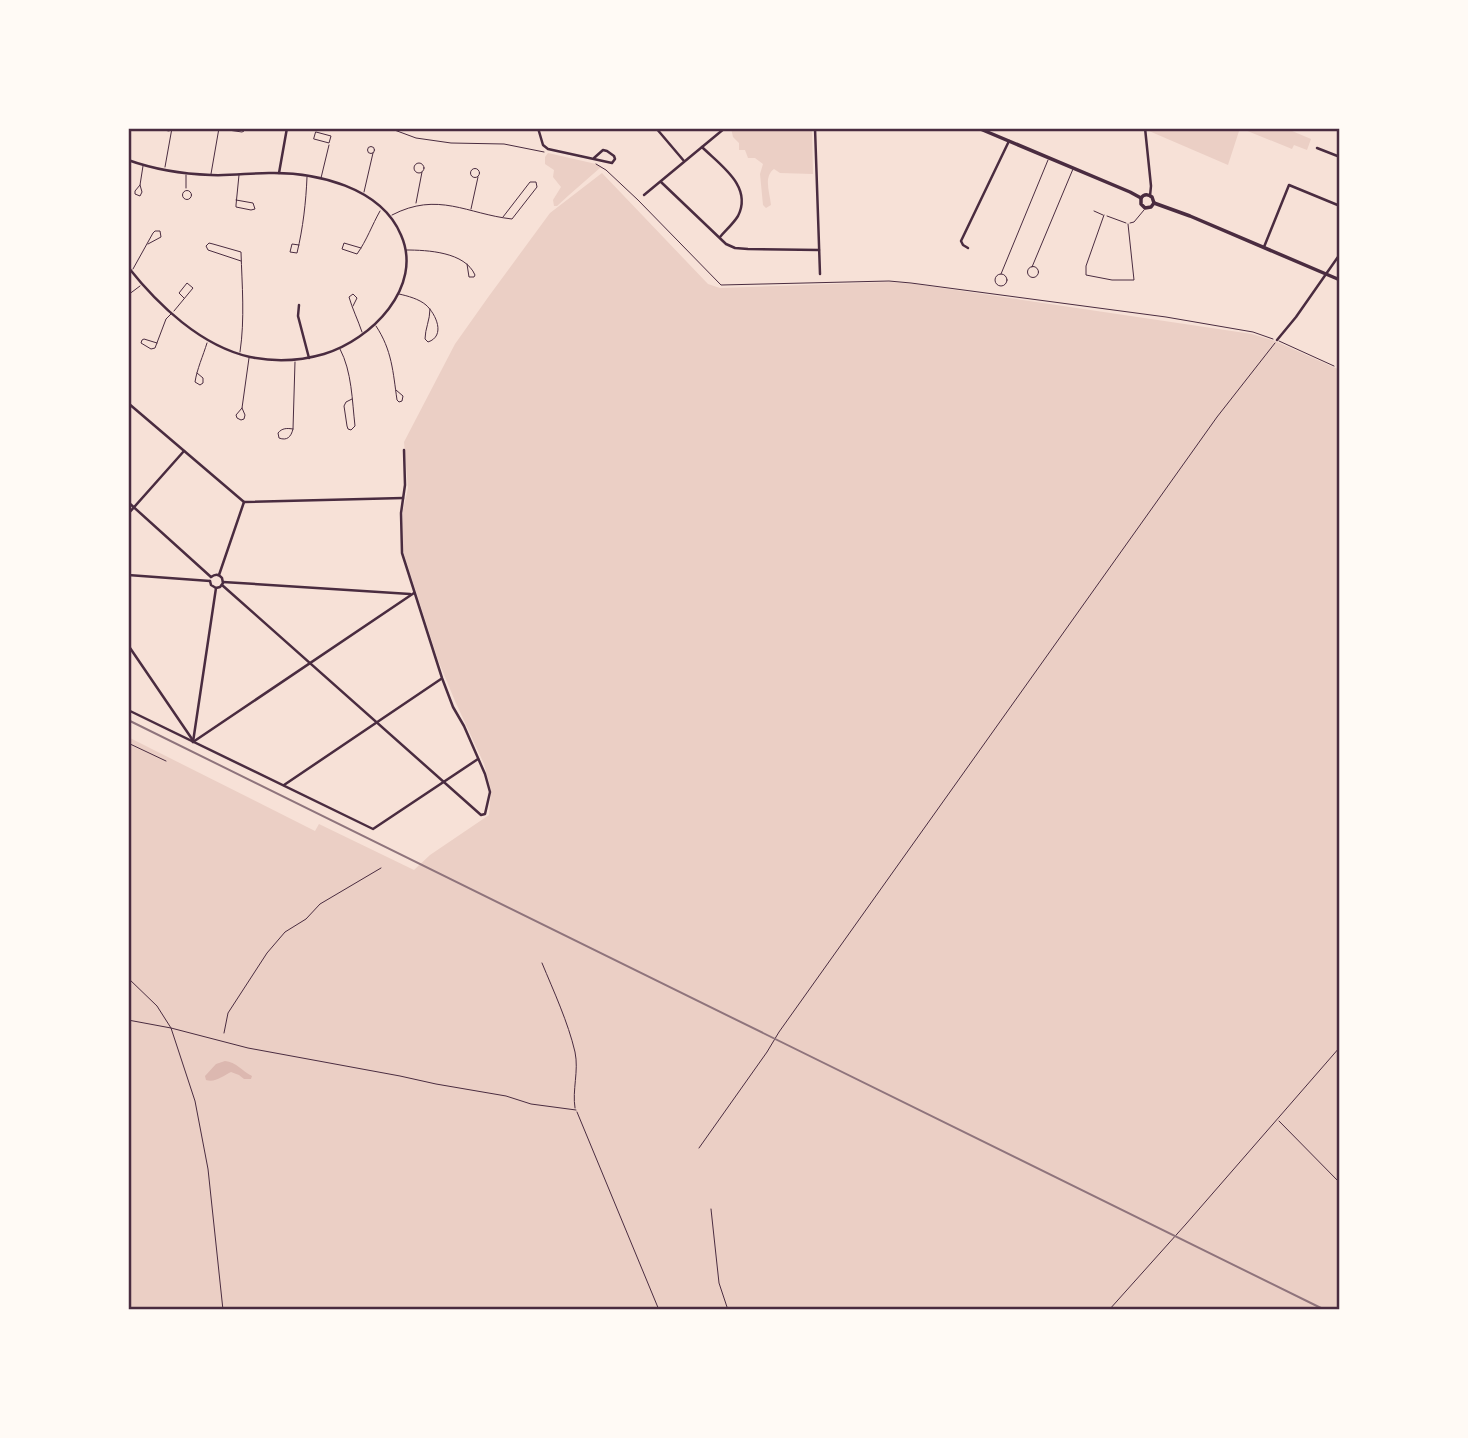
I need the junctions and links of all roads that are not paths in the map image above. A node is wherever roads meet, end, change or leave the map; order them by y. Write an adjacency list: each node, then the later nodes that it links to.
1 (153, 128): 12 (lane)
2 (172, 128): 12 (lane)
3 (219, 128): 4 (lane); 29 (lane)
4 (245, 128)
5 (287, 128): 28 (street)
6 (538, 128): 19 (street)
7 (656, 128): 22 (street)
8 (725, 128): 15 (street)
9 (815, 128): 60 (street)
10 (978, 128): 13 (street)
11 (1145, 128): 39 (street)
12 (171, 132): 25 (lane)
13 (1009, 141): 20 (street); 58 (street)
14 (329, 143): 14 (lane); 33 (lane)
15 (702, 147): 22 (street); 53 (street)
16 (1317, 148): 18 (street)
17 (373, 153): 37 (lane)
18 (1340, 157)
19 (594, 158): 19 (street)
20 (1049, 158): 24 (street); 68 (lane)
21 (128, 160): 23 (street)
22 (684, 161): 34 (street)
23 (144, 165): 25 (street); 35 (lane)
24 (1073, 168): 40 (street); 65 (lane)
25 (164, 169): 27 (street)
26 (422, 172): 43 (lane)
27 (187, 173): 29 (street); 36 (lane)
28 (279, 173): 30 (street); 31 (street)
29 (211, 175): 30 (street)
30 (239, 175): 41 (lane)
31 (307, 176): 33 (street); 55 (lane)
32 (478, 177): 47 (lane)
33 (321, 178): 37 (street)
34 (661, 182): 38 (street); 53 (street)
35 (140, 186)
36 (186, 190)
37 (364, 195): 46 (street)
38 (644, 195)
39 (1150, 196): 40 (street); 42 (street)
40 (1141, 198): 45 (street)
41 (236, 200): 41 (lane)
42 (1154, 203): 45 (street); 56 (street)
43 (415, 205): 47 (lane); 50 (lane)
44 (1340, 205): 56 (street)
45 (1145, 208): 52 (lane)
46 (382, 209): 50 (street); 57 (lane)
47 (471, 209): 51 (lane)
48 (1094, 211): 49 (lane)
49 (1104, 215): 52 (lane); 52 (lane)
50 (390, 216): 59 (street)
51 (503, 217): 51 (lane)
52 (1128, 224)
53 (719, 238): 60 (street)
54 (148, 244): 66 (lane)
55 (299, 245)
56 (1264, 247): 69 (street)
57 (361, 248): 57 (lane)
58 (968, 248)
59 (406, 250): 63 (lane); 72 (street)
60 (819, 250): 67 (street)
61 (1340, 254): 69 (street)
62 (241, 261): 62 (lane); 85 (lane)
63 (467, 264)
64 (128, 267): 66 (street)
65 (1032, 267)
66 (131, 272): 71 (street)
67 (820, 274)
68 (1001, 274)
69 (1327, 274): 70 (street); 82 (street)
70 (1340, 280)
71 (142, 284): 73 (lane); 78 (street)
72 (398, 294): 77 (lane); 79 (street)
73 (128, 295)
74 (184, 298): 78 (lane)
75 (299, 305): 87 (street)
76 (353, 306): 80 (lane)
77 (430, 309): 77 (lane)
78 (172, 313): 81 (street); 83 (lane)
79 (375, 324): 80 (street); 91 (lane)
80 (362, 333): 84 (street)
81 (208, 340): 85 (street); 90 (lane)
82 (1277, 340): 89 (lane)
83 (157, 343)
84 (340, 348): 87 (street); 92 (lane)
85 (240, 354): 86 (street)
86 (249, 357): 88 (street); 94 (lane)
87 (309, 358): 88 (street)
88 (295, 359): 95 (lane)
89 (1334, 366)
90 (197, 373)
91 (396, 390)
92 (352, 399): 92 (lane)
93 (128, 403): 97 (street)
94 (242, 408)
95 (293, 429)
96 (404, 450): 98 (street)
97 (184, 451): 100 (street); 101 (street)
98 (403, 498): 100 (street); 108 (street)
99 (128, 502): 101 (street)
100 (244, 502): 104 (street)
101 (134, 507): 102 (street); 105 (street)
102 (128, 514)
103 (128, 575): 105 (street)
104 (219, 575): 105 (street); 106 (street)
105 (211, 579): 107 (street)
106 (223, 583): 107 (street); 108 (street); 110 (street)
107 (216, 588): 114 (street)
108 (412, 594): 110 (street); 111 (street)
109 (128, 645): 114 (street)
110 (309, 663): 113 (street); 114 (street)
111 (442, 678): 113 (street); 115 (street)
112 (128, 710): 114 (street)
113 (376, 722): 116 (street); 117 (street)
114 (193, 742): 117 (street)
115 (478, 759): 116 (street); 116 (street)
116 (444, 782): 117 (street)
117 (284, 785)

